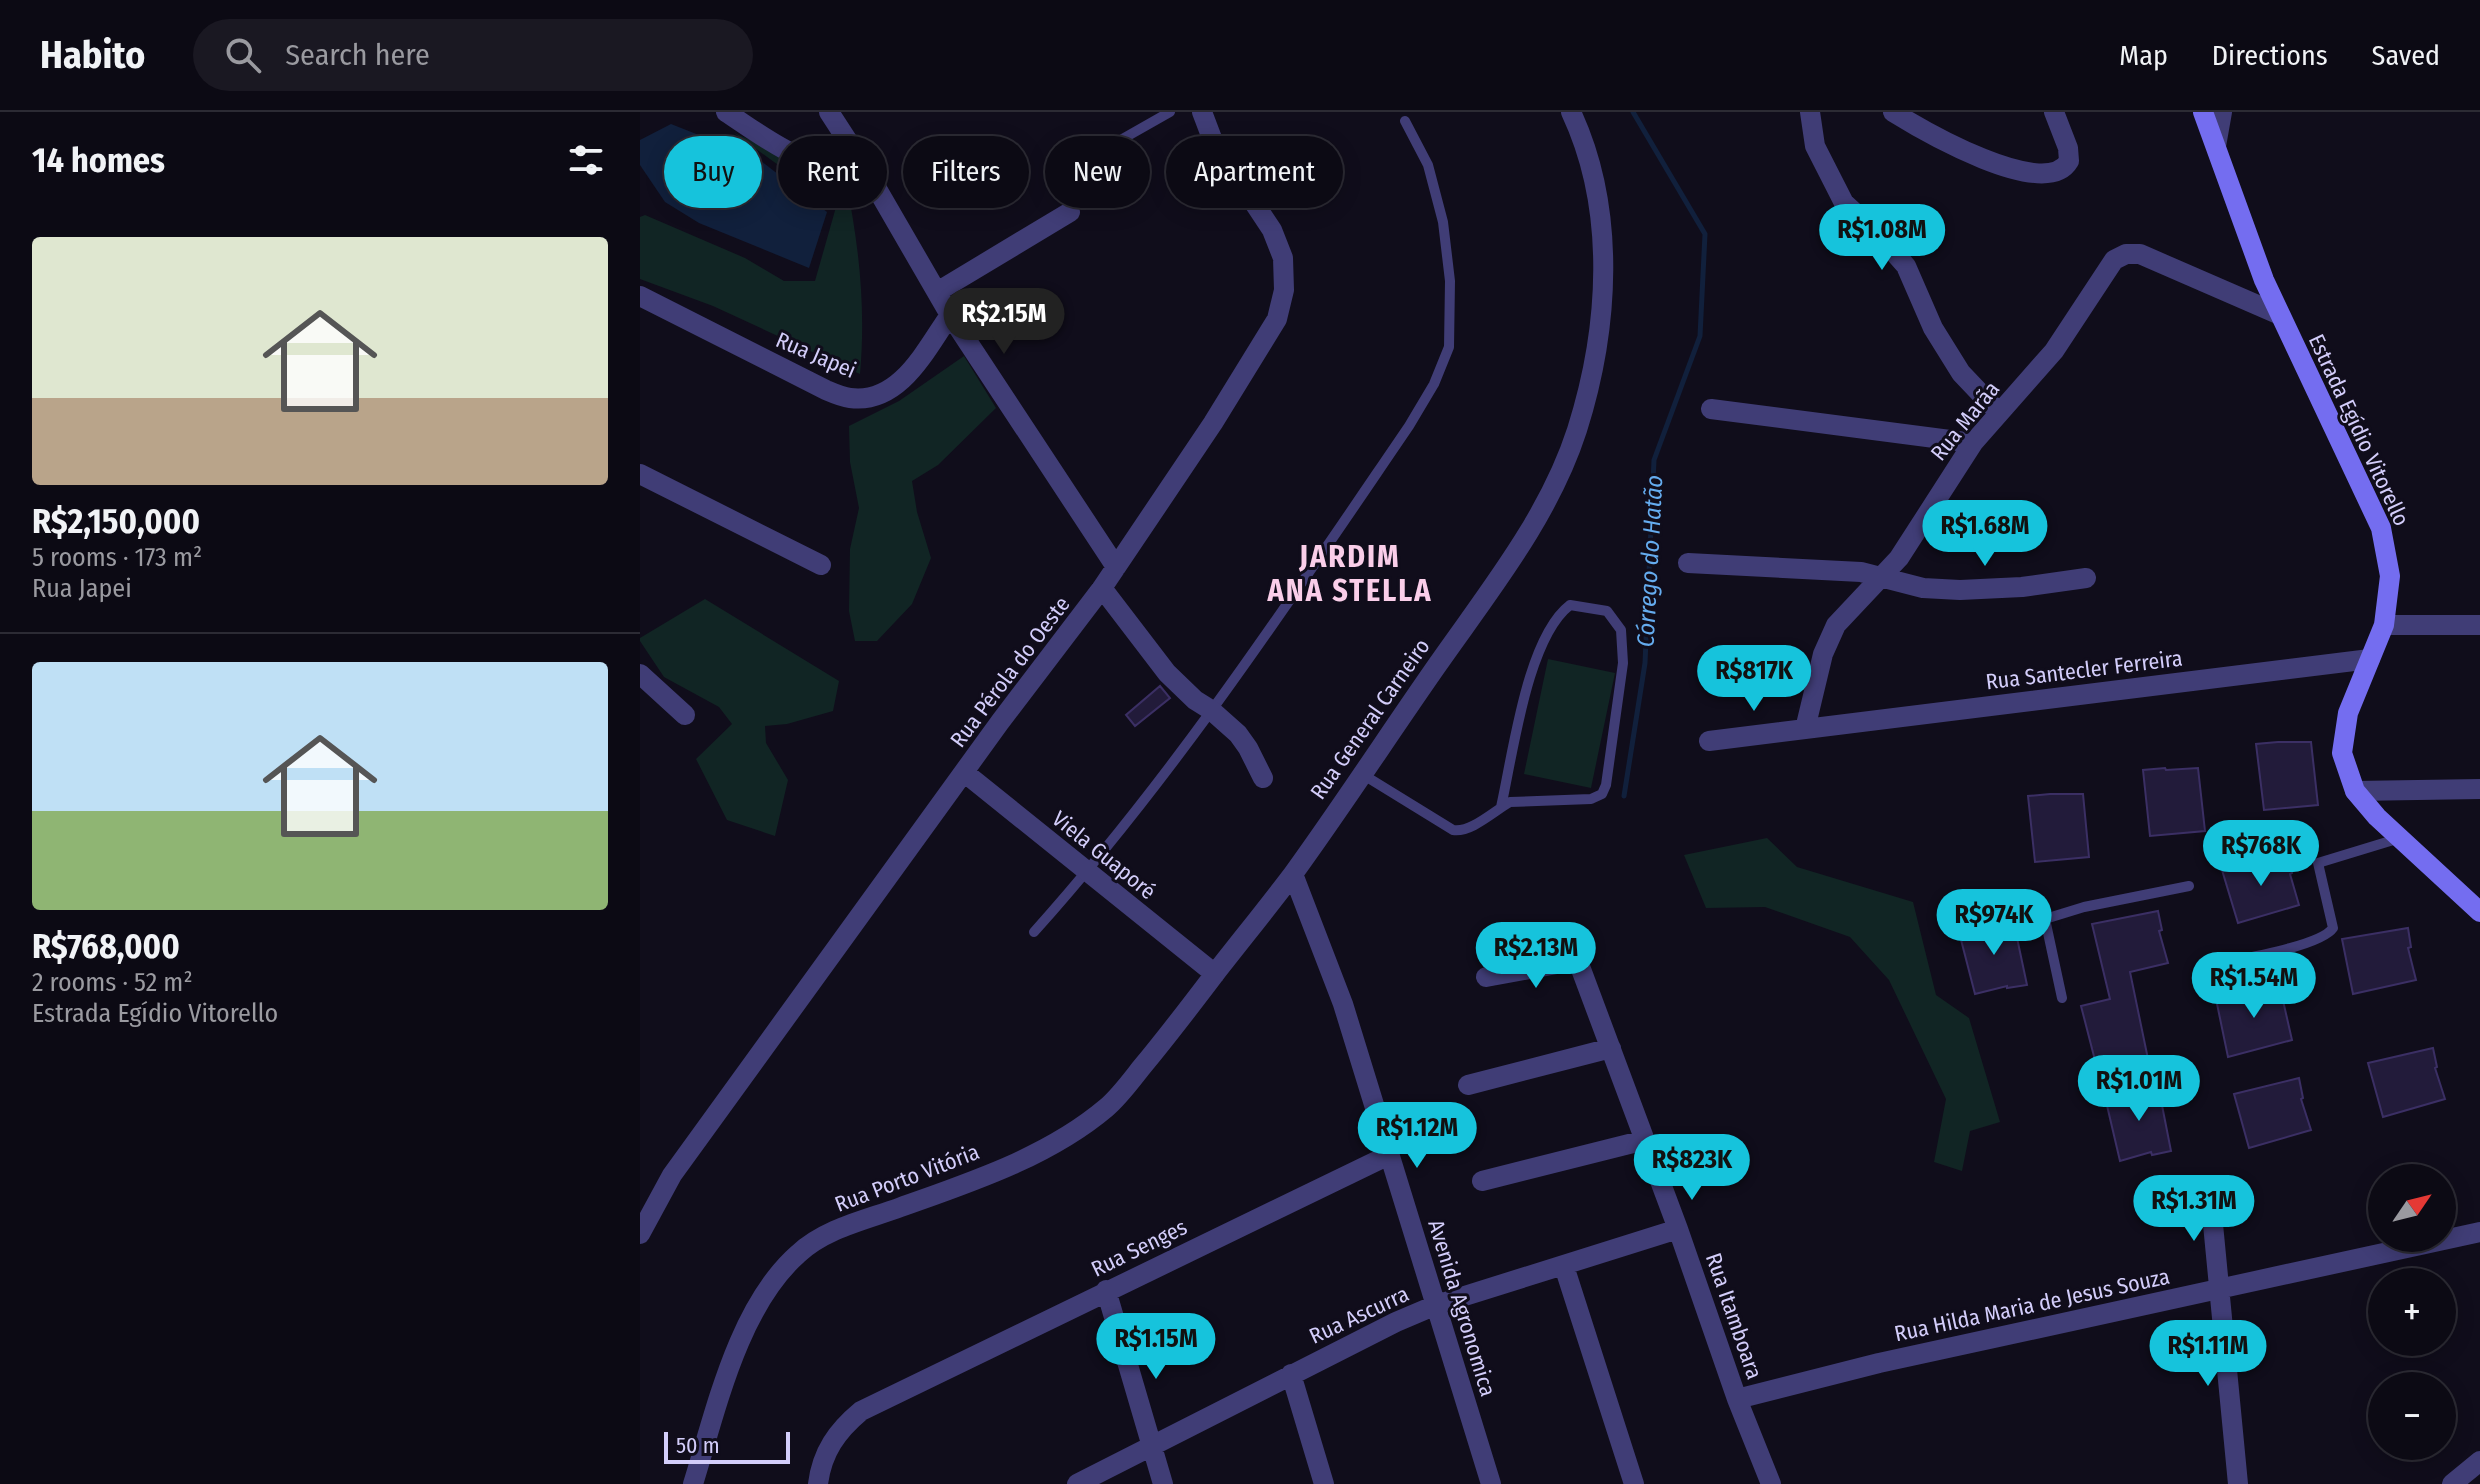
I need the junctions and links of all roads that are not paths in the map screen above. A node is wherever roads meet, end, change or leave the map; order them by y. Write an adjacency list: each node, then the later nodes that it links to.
1 (726, 112): 14 (street)
2 (829, 112): 12 (street)
3 (1170, 112): 13 (lane)
4 (1202, 112): 28 (street, Rua Pérola do Oeste)
5 (1571, 112): 41 (street, Rua General Carneiro)
6 (1810, 112): 23 (street)
7 (1893, 112): 8 (street)
8 (2054, 112)
9 (2203, 112): 15 (street, Estrada Egídio Vitorello)
10 (2222, 112): 15 (street)
11 (1405, 121): 36 (lane)
12 (845, 136)
13 (1128, 136)
14 (778, 143)
15 (2216, 146): 20 (street, Estrada Egídio Vitorello)
16 (887, 206): 18 (street)
17 (1070, 212): 18 (street)
18 (937, 292): 21 (street)
19 (640, 296): 21 (street, Rua Japei)
20 (2278, 314): 23 (street, Rua Marãa); 32 (street, Estrada Egídio Vitorello)
21 (950, 315): 28 (street)
22 (1711, 409): 24 (street)
23 (1999, 413): 24 (street, Rua Marãa)
24 (1973, 443): 30 (street, Rua Marãa)
25 (640, 474): 27 (street)
26 (1688, 563): 30 (street)
27 (821, 565)
28 (1116, 567): 31 (street, Rua Pérola do Oeste)
29 (2086, 578): 30 (street)
30 (1882, 579): 38 (street, Rua Marãa)
31 (1102, 588): 36 (street); 40 (street, Rua Pérola do Oeste)
32 (2384, 625): 33 (street); 34 (street, Estrada Egídio Vitorello)
33 (2480, 625)
34 (2370, 659): 38 (street, Rua Santecler Ferreira); 44 (street, Estrada Egídio Vitorello)
35 (640, 674): 37 (street)
36 (1211, 710): 42 (street); 47 (lane)
37 (685, 715)
38 (1805, 729): 39 (street)
39 (1709, 741)
40 (965, 773): 47 (street, Viela Guaporé); 66 (street, Rua Pérola do Oeste)
41 (1362, 774): 45 (lane); 48 (street, Rua General Carneiro)
42 (1263, 778)
43 (2480, 789): 44 (street)
44 (2355, 791): 46 (street, Estrada Egídio Vitorello)
45 (1501, 807): 45 (lane)
46 (2400, 838): 50 (street, Estrada Egídio Vitorello); 54 (lane)
47 (1087, 873): 51 (lane); 55 (street, Viela Guaporé)
48 (1293, 874): 55 (street, Rua General Carneiro); 61 (street, Avenida Agronomica)
49 (2189, 886): 57 (lane)
50 (2480, 912)
51 (1034, 932)
52 (1569, 937): 53 (street, Rua Itamboara)
53 (1578, 960): 56 (street); 58 (street, Rua Itamboara)
54 (2208, 966)
55 (1215, 974): 76 (street, Rua Porto Vitória)
56 (1486, 977)
57 (2062, 998)
58 (1611, 1048): 59 (street); 60 (street, Rua Itamboara)
59 (1468, 1085)
60 (1645, 1140): 62 (street); 64 (street, Rua Itamboara)
61 (1389, 1155): 69 (street, Rua Senges); 70 (street, Avenida Agronomica)
62 (1482, 1181)
63 (2210, 1193): 68 (street)
64 (1678, 1229): 67 (street, Rua Ascurra); 72 (street, Rua Itamboara)
65 (2480, 1232): 68 (street, Rua Hilda Maria de Jesus Souza)
66 (640, 1234)
67 (1564, 1266): 70 (street, Rua Ascurra); 82 (street)
68 (2221, 1288): 72 (street, Rua Hilda Maria de Jesus Souza); 75 (street)
69 (1106, 1290): 73 (street); 77 (street, Rua Senges)
70 (1436, 1305): 71 (street, Rua Ascurra); 81 (street, Avenida Agronomica)
71 (1291, 1374): 73 (street, Rua Ascurra); 80 (street)
72 (1737, 1399): 83 (street, Rua Itamboara)
73 (1152, 1447): 78 (street, Rua Ascurra); 79 (street)
74 (2480, 1461): 84 (street)
75 (2232, 1483)
76 (693, 1484)
77 (818, 1484)
78 (1077, 1484)
79 (1163, 1484)
80 (1324, 1484)
81 (1491, 1484)
82 (1634, 1484)
83 (1771, 1484)
84 (2452, 1484)

